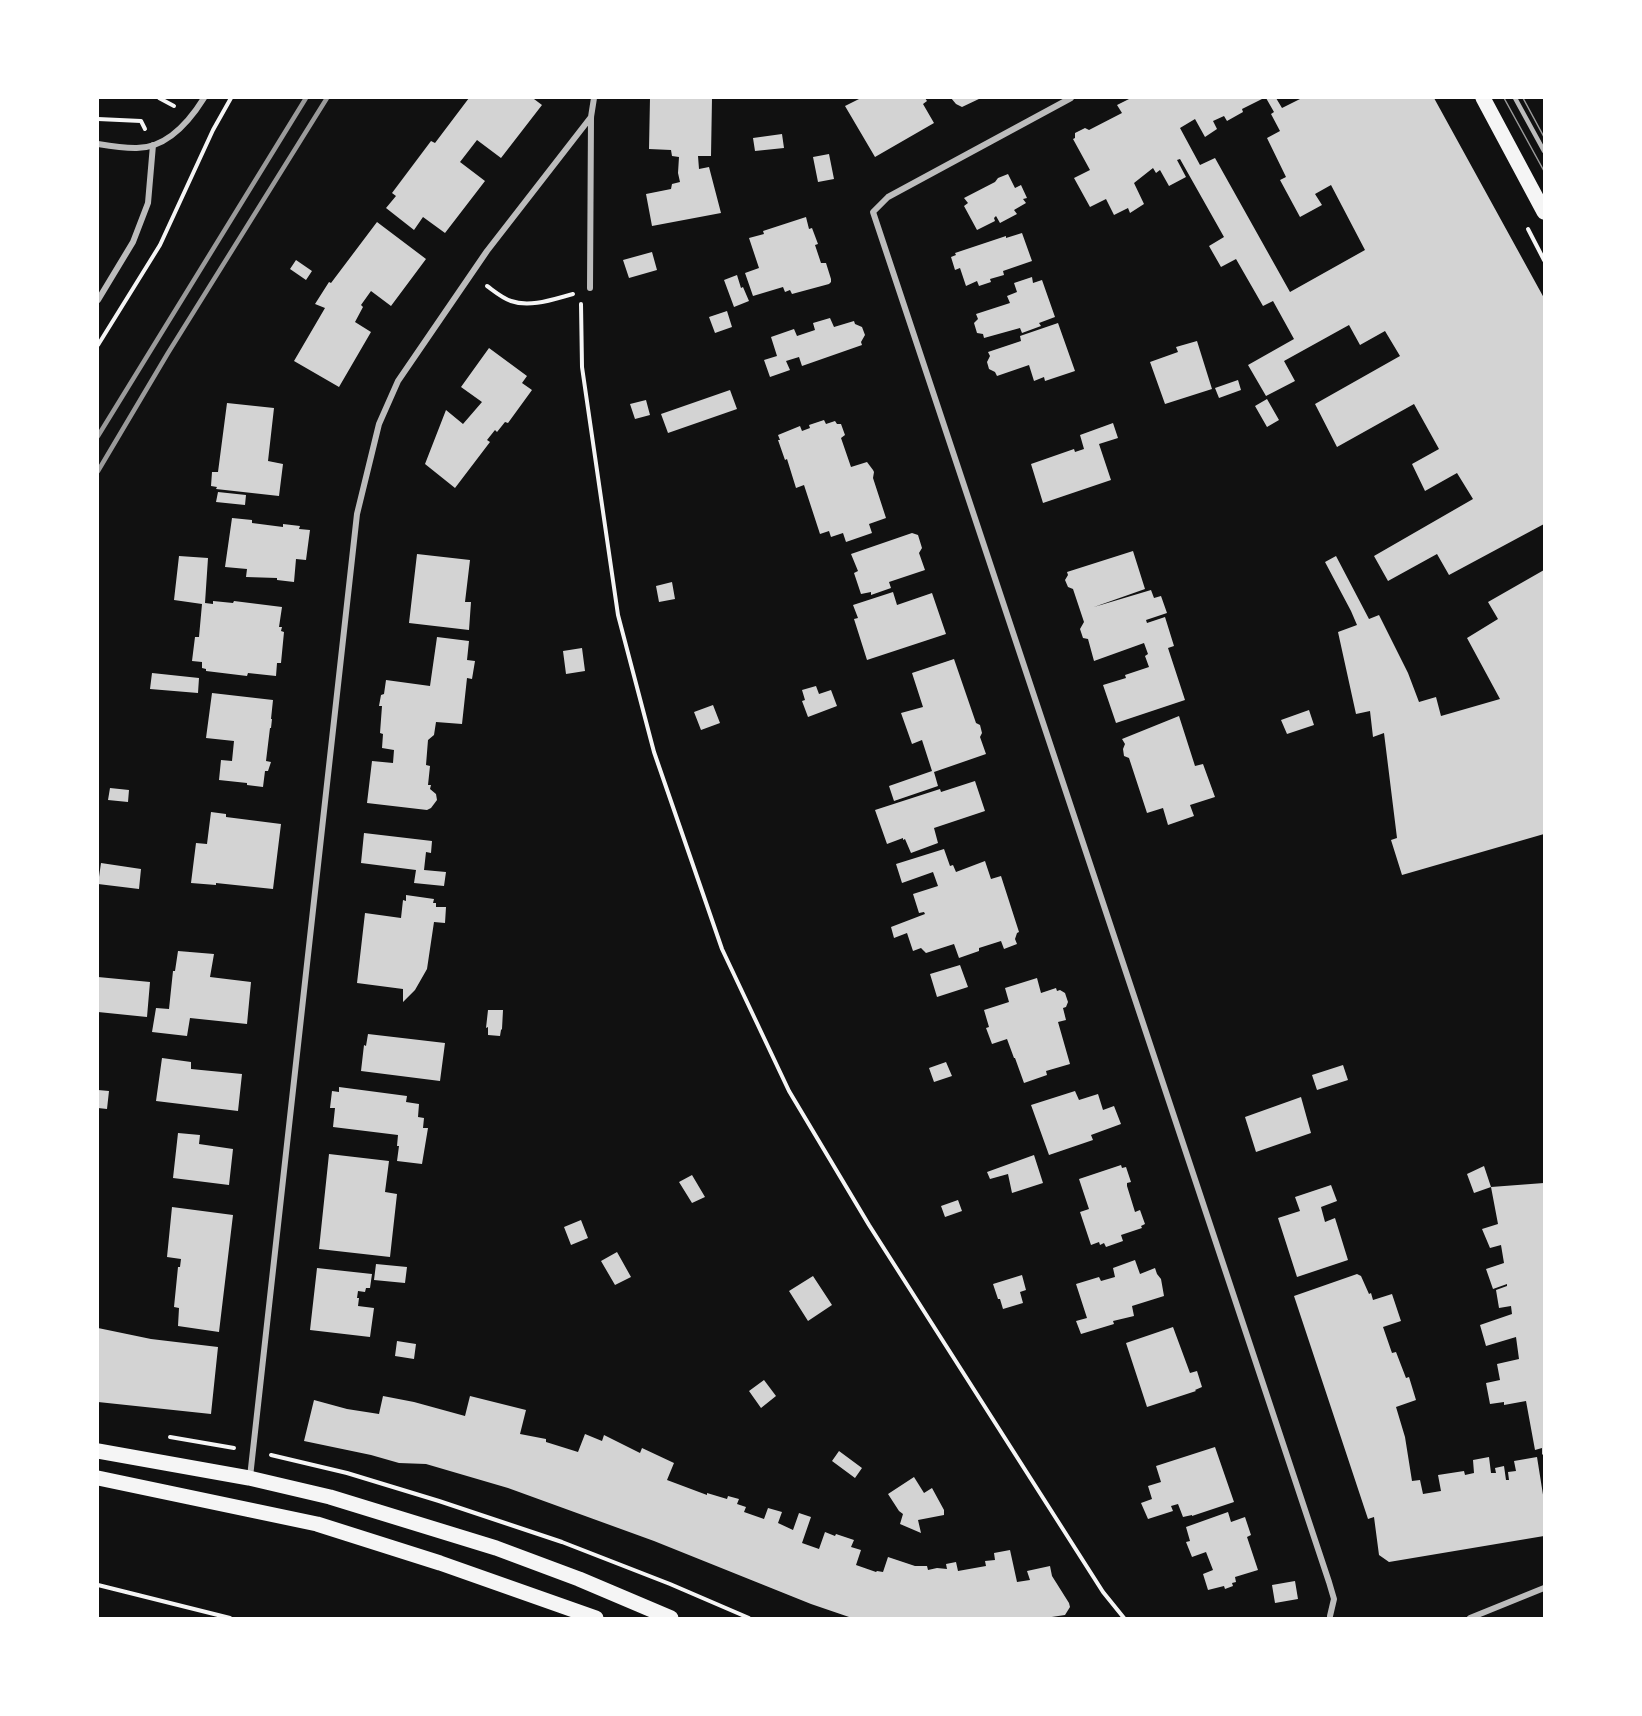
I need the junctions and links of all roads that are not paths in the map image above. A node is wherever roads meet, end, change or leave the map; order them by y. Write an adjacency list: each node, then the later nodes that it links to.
1 (204, 98): 8 (street)
2 (594, 98): 6 (street)
3 (1071, 98): 17 (street)
4 (1483, 98): 10 (main road)
5 (1515, 98): 9 (lane)
6 (591, 117): 11 (street); 15 (street)
7 (98, 144): 8 (street)
8 (153, 145): 12 (street)
9 (1545, 152)
10 (1545, 212)
11 (590, 288)
12 (98, 300)
13 (98, 1451): 15 (main road)
14 (98, 1478): 18 (main road)
15 (249, 1478): 19 (main road)
16 (1545, 1588): 21 (street)
17 (1329, 1617): 20 (street)
18 (596, 1618)
19 (671, 1618)
20 (1339, 1618)
21 (1470, 1618)

